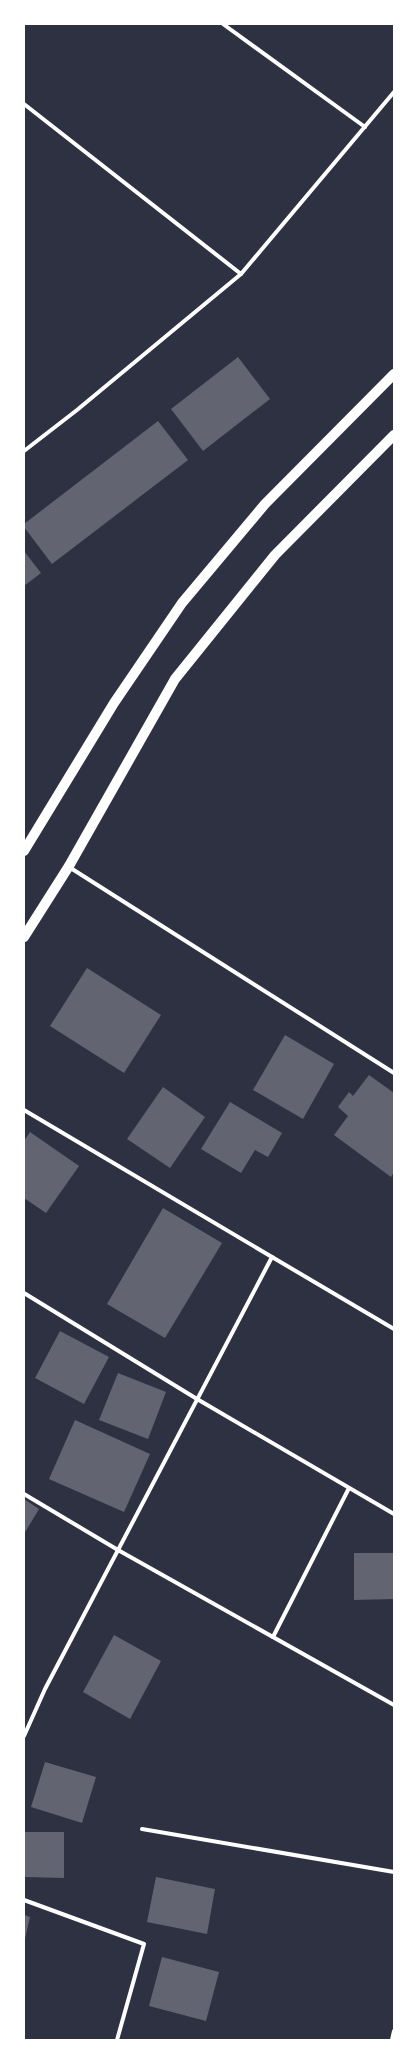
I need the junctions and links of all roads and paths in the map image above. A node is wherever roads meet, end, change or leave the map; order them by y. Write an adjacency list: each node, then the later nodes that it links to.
1 (223, 24): 4 (street)
2 (394, 92): 4 (street)
3 (24, 104): 5 (street)
4 (365, 127): 5 (street)
5 (241, 274): 8 (street)
6 (394, 374): 9 (main road)
7 (394, 435): 10 (main road)
8 (24, 451)
9 (24, 851)
10 (69, 866): 11 (main road); 12 (street)
11 (24, 937)
12 (394, 1073)
13 (24, 1110): 14 (street)
14 (272, 1256): 16 (street); 17 (street)
15 (24, 1293): 17 (street)
16 (394, 1329)
17 (197, 1399): 18 (street); 21 (street)
18 (349, 1488): 20 (street); 22 (street)
19 (24, 1494): 21 (street)
20 (394, 1514)
21 (118, 1550): 22 (street); 24 (street)
22 (273, 1637): 23 (street)
23 (394, 1705)
24 (24, 1736)
25 (142, 1829): 26 (street)
26 (394, 1872)
27 (24, 1900): 29 (street)
28 (394, 2031): 30 (street)
29 (117, 2040)
30 (392, 2040)

